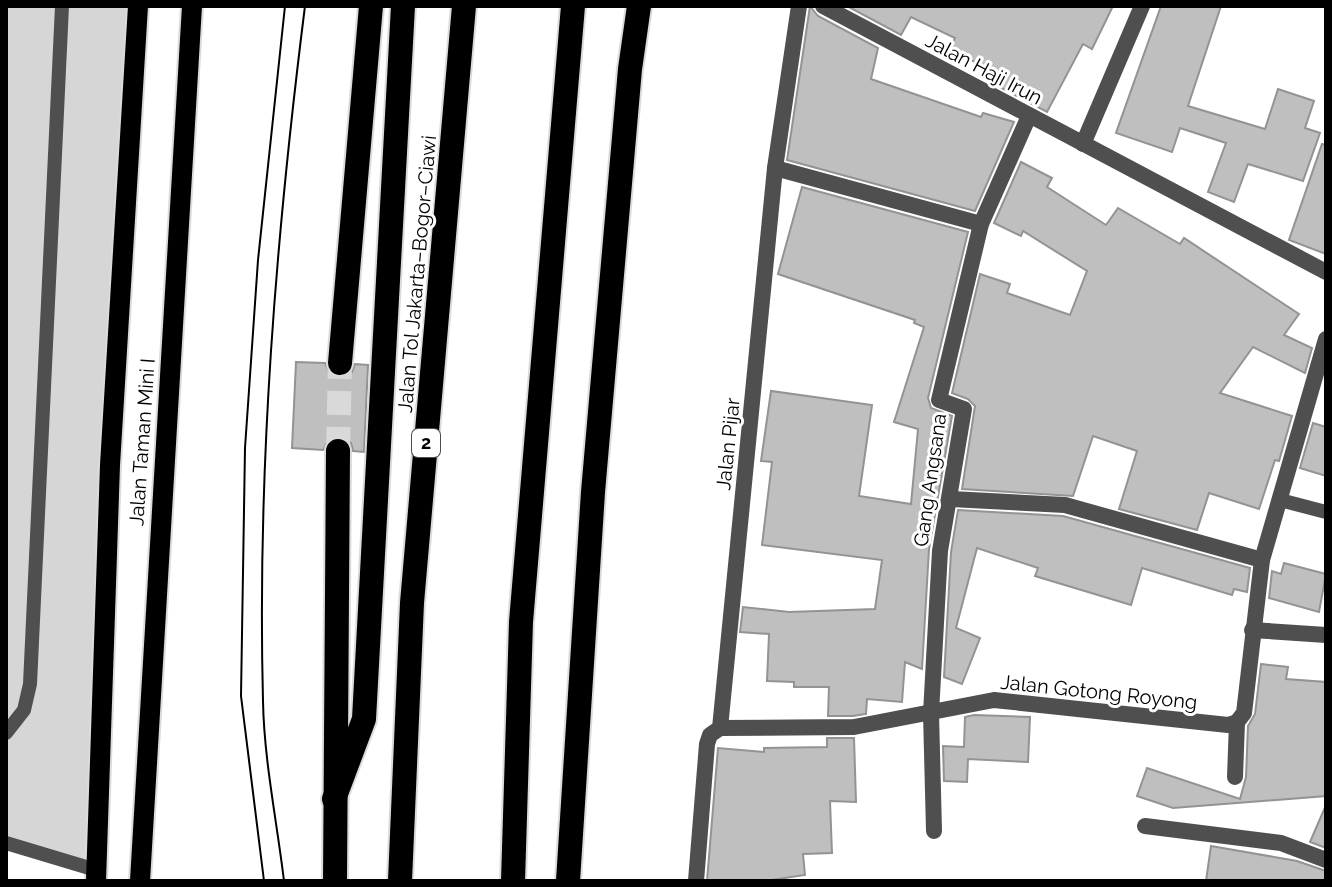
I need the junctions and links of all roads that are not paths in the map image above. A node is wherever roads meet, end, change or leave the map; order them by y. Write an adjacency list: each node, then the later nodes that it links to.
1 (62, 6): 29 (lane)
2 (138, 6): 36 (main road, Jalan Taman Mini I)
3 (192, 6): 37 (main road, Jalan Taman Mini I)
4 (371, 6): 18 (highway)
5 (403, 6): 31 (highway)
6 (464, 6): 39 (highway, Jalan Tol Jakarta–Bogor–Ciawi / 2)
7 (573, 6): 40 (highway)
8 (639, 6): 41 (highway)
9 (799, 6): 14 (street, Jalan Pijar)
10 (823, 6): 12 (street, Jalan Haji Irun)
11 (1142, 6): 13 (street)
12 (1029, 116): 13 (street, Jalan Haji Irun); 15 (street)
13 (1083, 144): 16 (street, Jalan Haji Irun)
14 (775, 168): 15 (street); 28 (street, Jalan Pijar)
15 (981, 224): 20 (street, Gang Angsana)
16 (1326, 272)
17 (1326, 339): 21 (street)
18 (340, 363)
19 (338, 451): 31 (highway)
20 (951, 499): 23 (street); 26 (street, Gang Angsana)
21 (1280, 500): 22 (lane); 23 (street)
22 (1326, 512)
23 (1262, 560): 24 (street)
24 (1252, 630): 25 (street); 27 (street)
25 (1326, 635)
26 (931, 713): 27 (street, Jalan Gotong Royong); 28 (street, Jalan Gotong Royong); 33 (street, Gang Angsana)
27 (1237, 722): 30 (street)
28 (720, 728): 42 (street, Jalan Pijar)
29 (6, 733)
30 (1235, 777)
31 (334, 799): 38 (highway)
32 (1145, 826): 35 (street)
33 (934, 831)
34 (6, 843): 36 (lane)
35 (1326, 860)
36 (96, 876)
37 (140, 881)
38 (335, 881)
39 (400, 881)
40 (513, 881)
41 (568, 881)
42 (696, 881)

